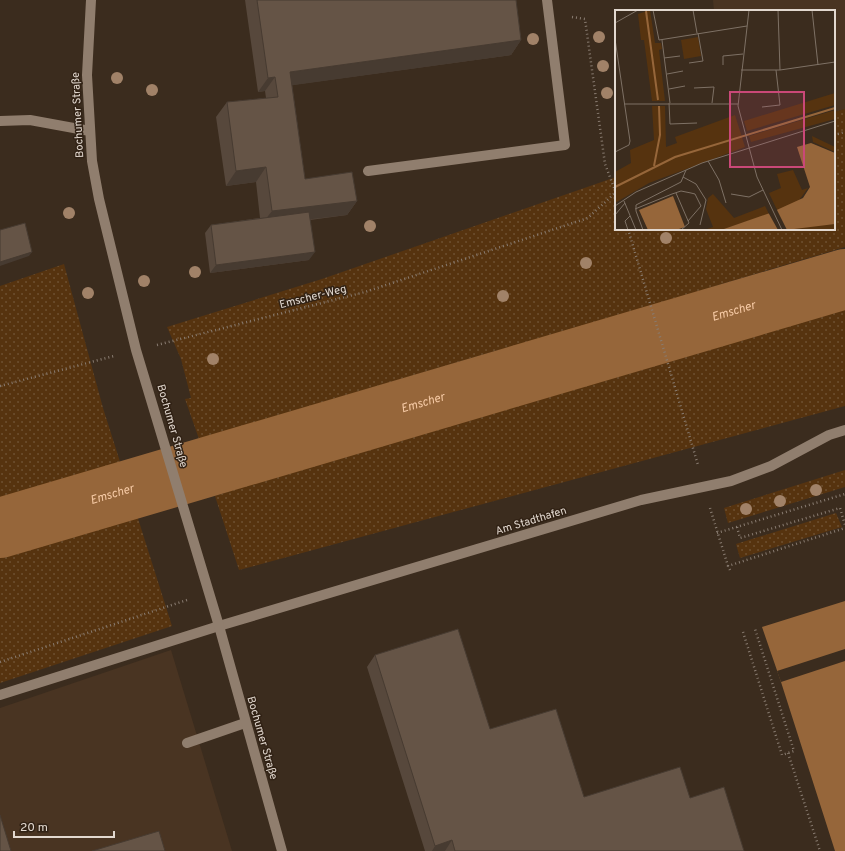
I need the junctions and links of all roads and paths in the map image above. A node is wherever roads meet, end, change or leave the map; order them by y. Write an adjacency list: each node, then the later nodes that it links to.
1 (90, 0): 5 (main road, Bochumer Straße)
2 (548, 0): 3 (main road)
3 (549, 15): 8 (main road); 9 (path)
4 (0, 121): 5 (main road)
5 (90, 131): 12 (main road, Bochumer Straße)
6 (845, 132): 7 (path)
7 (835, 135)
8 (368, 171)
9 (615, 189)
10 (615, 193): 12 (path, Emscher-Weg)
11 (628, 230): 14 (path)
12 (136, 350): 13 (path, Emscher-Weg); 21 (main road, Bochumer Straße)
13 (0, 386)
14 (687, 426)
15 (845, 430): 22 (main road, Am Stadthafen)
16 (845, 494): 17 (path)
17 (737, 527): 18 (path); 19 (path)
18 (845, 527): 19 (path)
19 (728, 566): 20 (path)
20 (730, 570)
21 (209, 593): 22 (main road, Bochumer Straße); 25 (path)
22 (219, 626): 26 (main road, Am Stadthafen); 27 (main road, Bochumer Straße)
23 (755, 629): 29 (path)
24 (743, 632): 29 (path)
25 (0, 662)
26 (0, 695)
27 (245, 723): 28 (main road); 30 (main road, Bochumer Straße)
28 (187, 743)
29 (788, 752): 31 (path)
30 (282, 851)
31 (820, 851)

